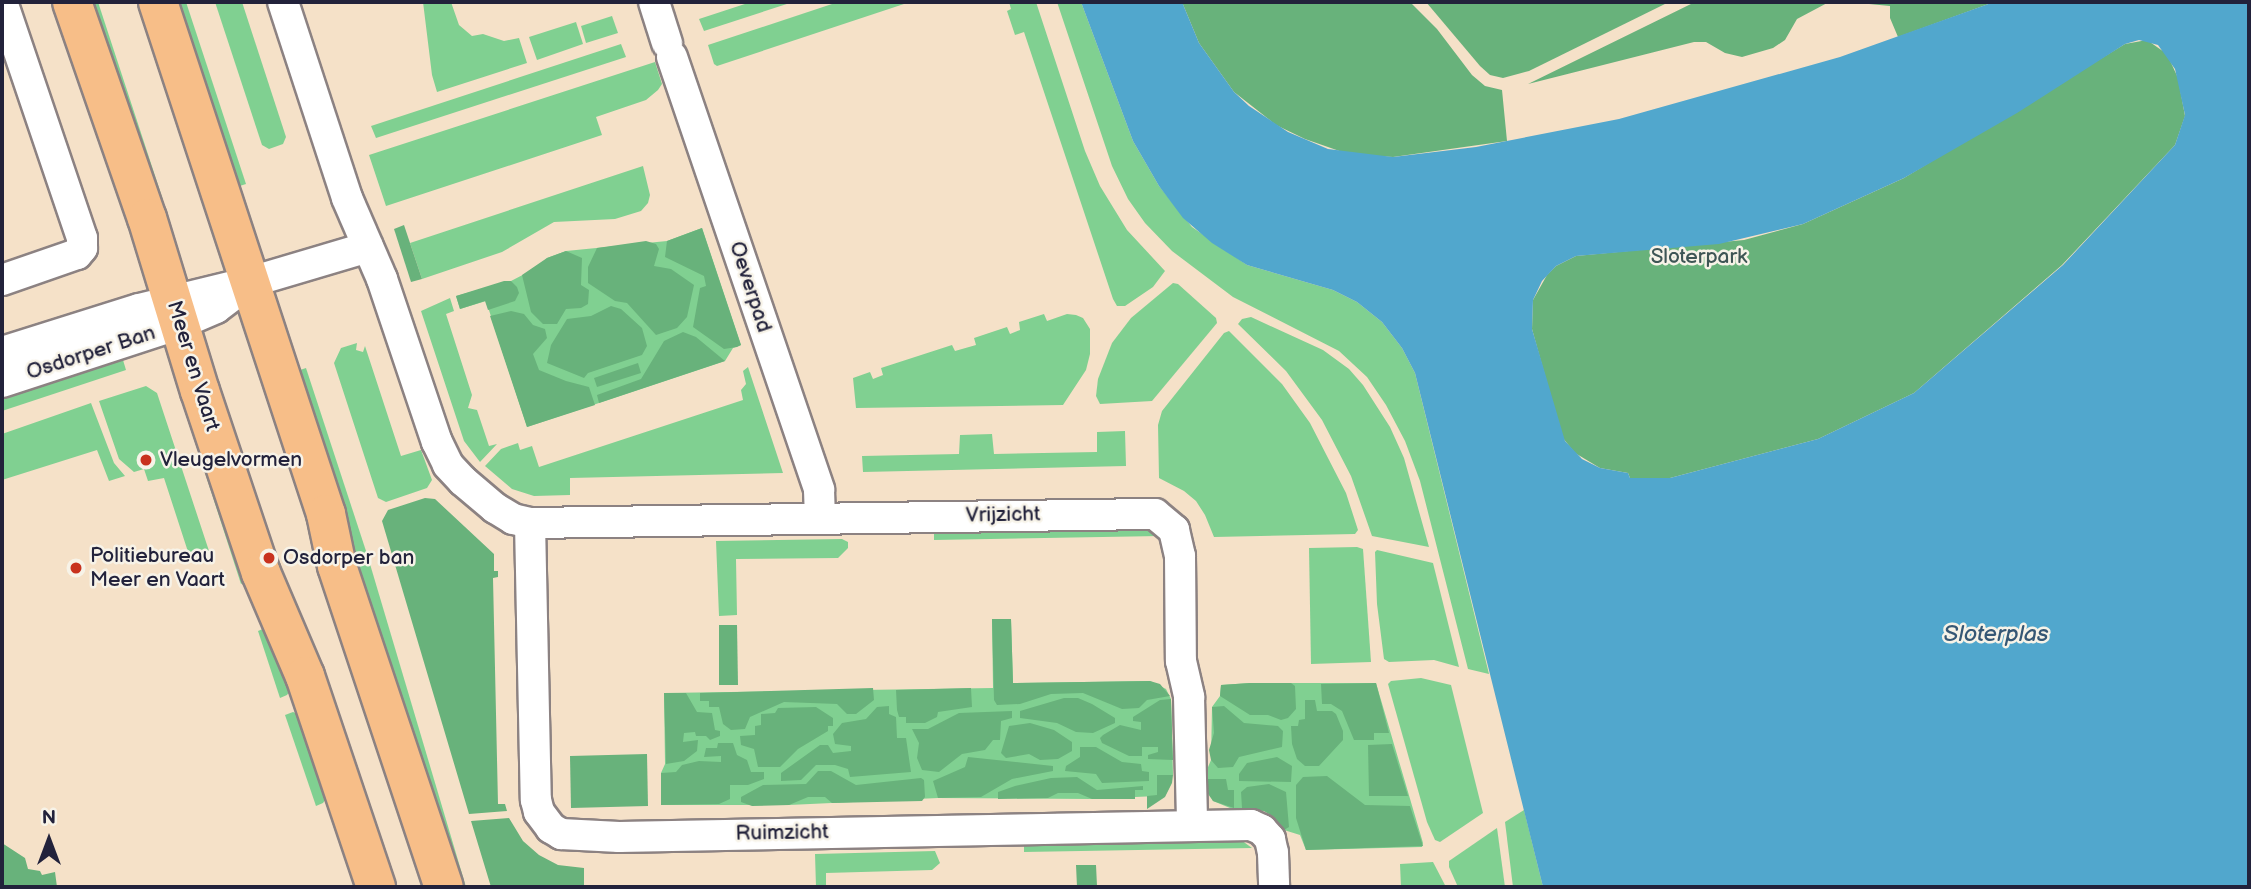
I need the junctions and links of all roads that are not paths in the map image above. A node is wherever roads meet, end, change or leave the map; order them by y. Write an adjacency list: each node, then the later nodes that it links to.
1 (2, 2): 7 (street)
2 (72, 2): 9 (main road, Meer en Vaart)
3 (158, 2): 8 (main road)
4 (282, 2): 6 (street)
5 (654, 2): 12 (street, Oeverpad)
6 (368, 247): 8 (street); 13 (street)
7 (2, 280)
8 (250, 282): 9 (street); 16 (main road)
9 (176, 312): 10 (street, Osdorper Ban); 11 (street, Osdorper Ban); 15 (main road, Meer en Vaart)
10 (2, 352)
11 (2, 382)
12 (820, 518): 13 (street, Vrijzicht); 14 (street, Vrijzicht)
13 (530, 523): 14 (street, Ruimzicht)
14 (1192, 824): 17 (street, Ruimzicht)
15 (376, 887)
16 (444, 887)
17 (1274, 887)

